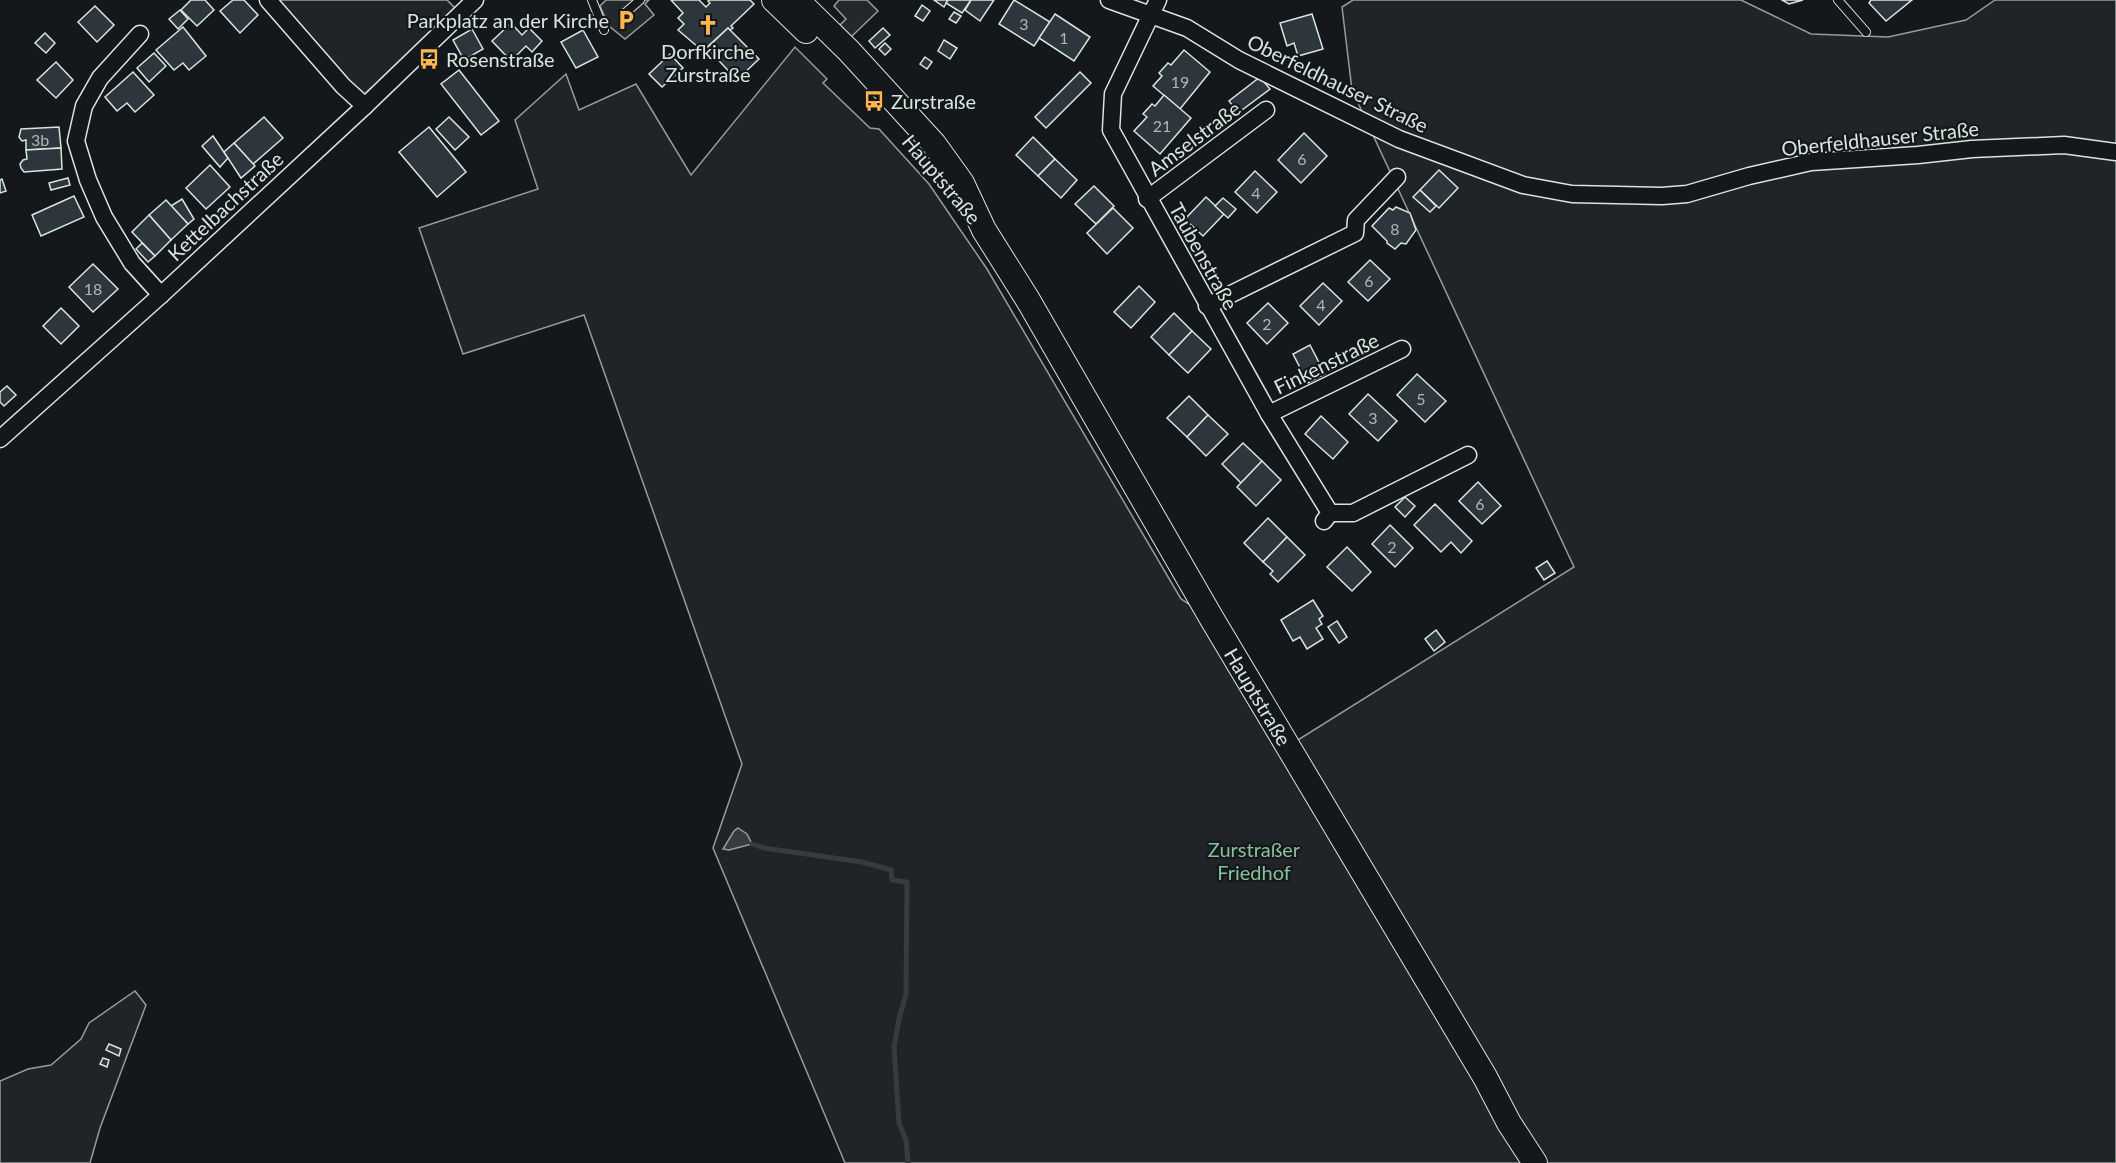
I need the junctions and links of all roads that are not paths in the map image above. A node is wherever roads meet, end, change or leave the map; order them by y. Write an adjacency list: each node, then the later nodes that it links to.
1 (268, 0): 14 (street)
2 (475, 0): 14 (street, Kettelbachstraße)
3 (592, 0): 11 (lane)
4 (640, 0): 10 (lane)
5 (774, 0): 19 (main road, Hauptstraße)
6 (797, 0): 19 (main road, Hauptstraße)
7 (1109, 0): 9 (street, Oberfeldhauser Straße)
8 (1838, 0): 12 (lane)
9 (1155, 7): 16 (street, Oberfeldhauser Straße); 18 (street, Taubenstraße)
10 (624, 14)
11 (604, 30)
12 (1866, 32)
13 (140, 34): 20 (street)
14 (365, 106): 20 (street, Kettelbachstraße)
15 (1266, 110): 18 (street, Amselstraße)
16 (2116, 152)
17 (1397, 177): 21 (street)
18 (1148, 199): 21 (street, Taubenstraße)
19 (984, 230): 26 (main road, Hauptstraße)
20 (161, 295): 24 (street, Kettelbachstraße)
21 (1207, 306): 23 (street, Taubenstraße)
22 (1402, 349): 23 (street, Finkenstraße)
23 (1269, 414): 25 (street, Taubenstraße)
24 (0, 439)
25 (1468, 455)
26 (1535, 1163)

